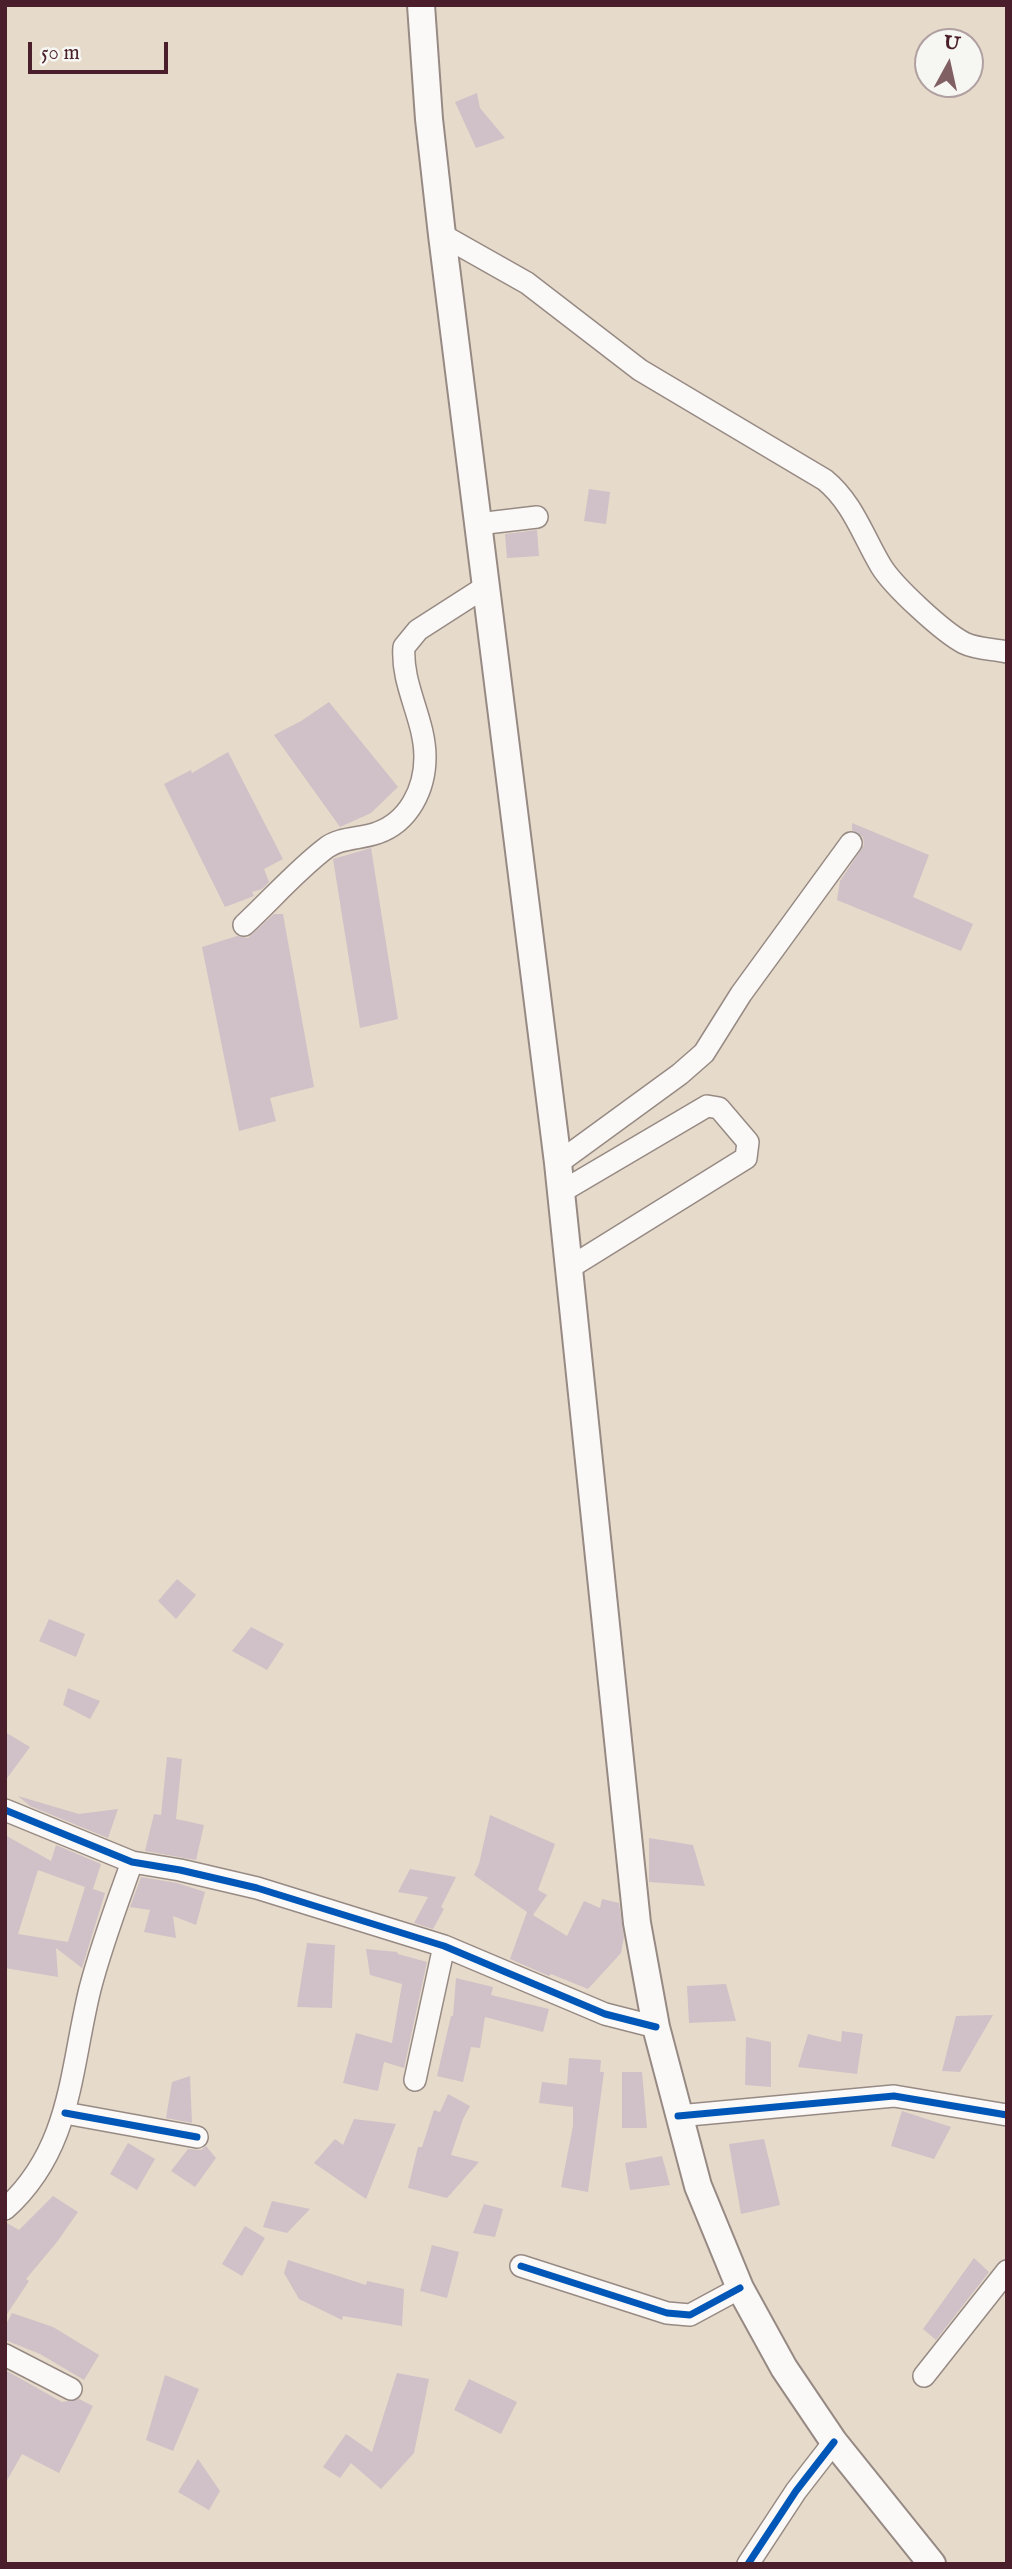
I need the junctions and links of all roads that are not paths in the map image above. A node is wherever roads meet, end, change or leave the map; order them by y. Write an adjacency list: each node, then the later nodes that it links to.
1 (421, 5): 2 (main road)
2 (442, 235): 4 (main road); 6 (street)
3 (537, 517): 4 (street)
4 (478, 524): 5 (main road)
5 (485, 587): 8 (street); 9 (main road)
6 (1007, 652)
7 (851, 843): 9 (street)
8 (244, 925)
9 (558, 1163): 10 (main road)
10 (561, 1192): 11 (main road); 11 (street)
11 (569, 1268): 15 (main road)
12 (5, 1810): 13 (street)
13 (132, 1862): 14 (street); 17 (street)
14 (444, 1946): 15 (street); 16 (street)
15 (656, 2027): 19 (main road)
16 (415, 2080)
17 (65, 2113): 20 (street); 21 (street)
18 (1007, 2115): 19 (street)
19 (678, 2116): 24 (main road)
20 (197, 2137)
21 (5, 2209)
22 (521, 2266): 24 (street)
23 (1007, 2271): 26 (street)
24 (740, 2288): 28 (main road)
25 (5, 2355): 27 (street)
26 (924, 2376)
27 (71, 2389)
28 (834, 2442): 29 (street); 30 (main road)
29 (748, 2564)
30 (932, 2564)

